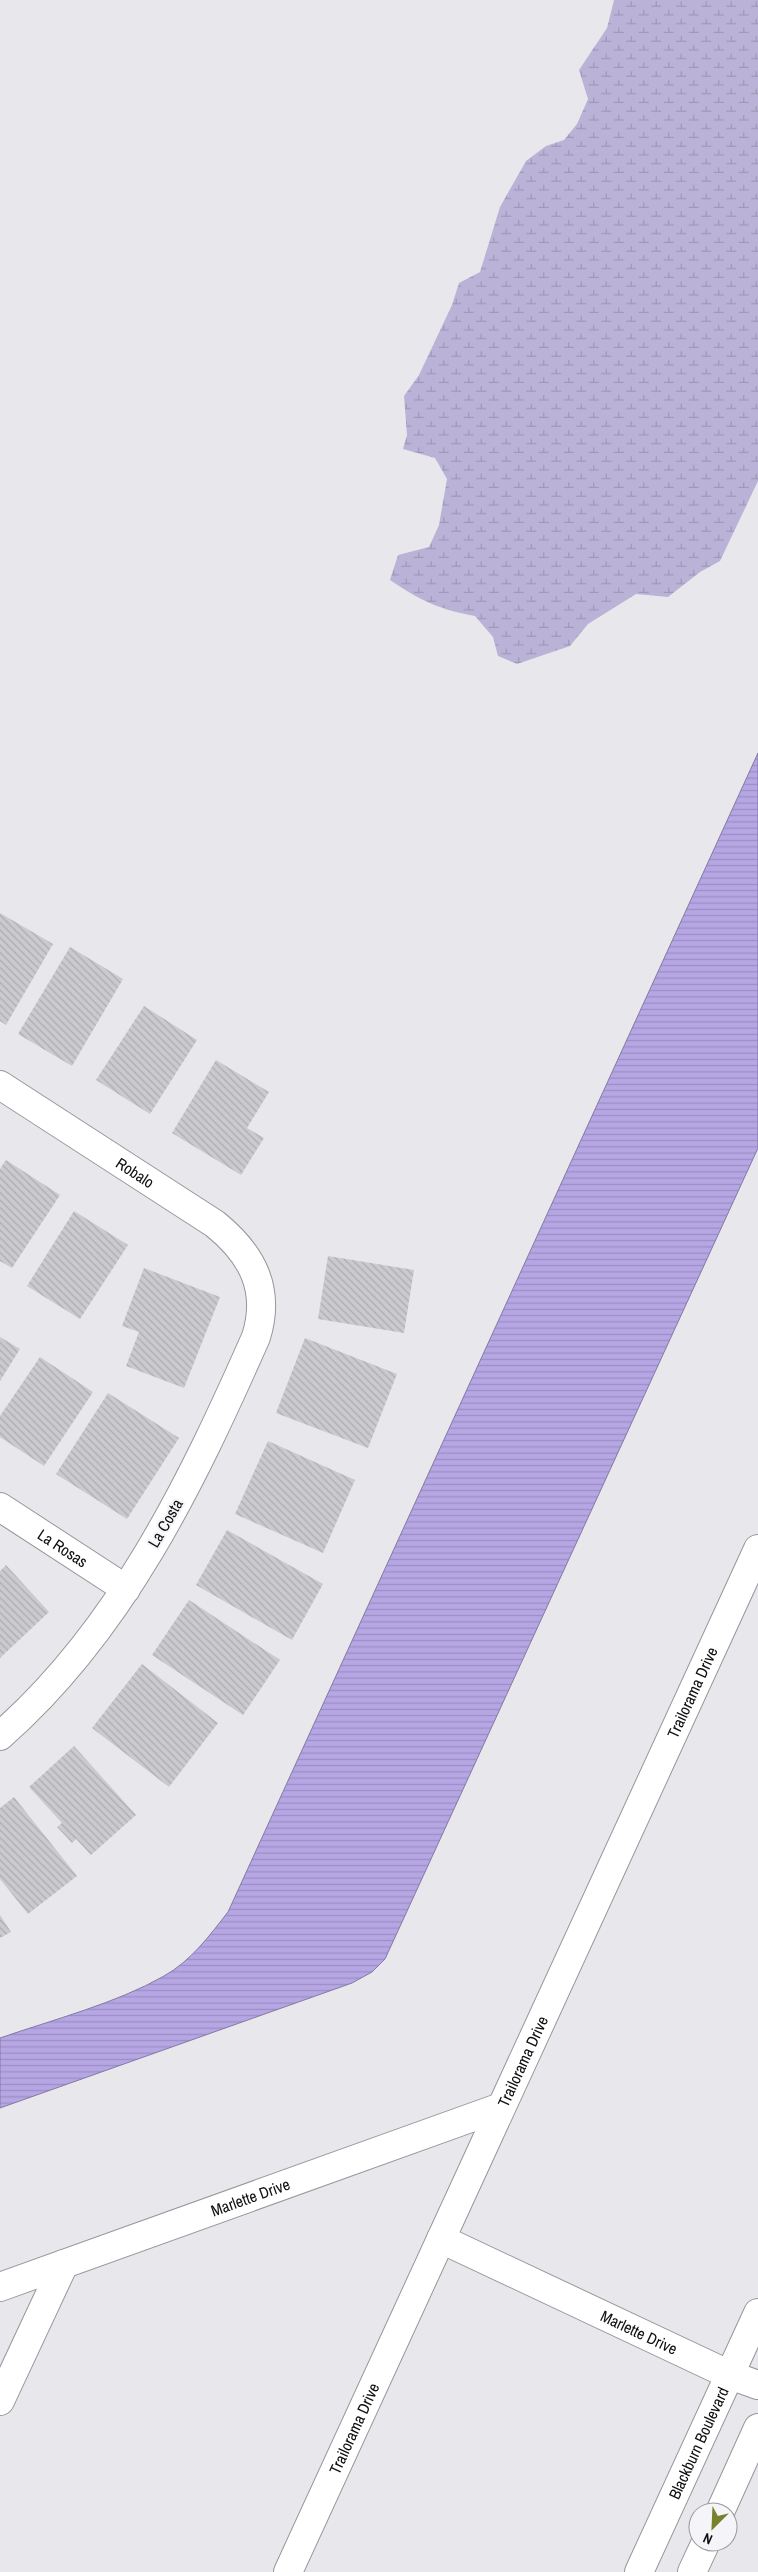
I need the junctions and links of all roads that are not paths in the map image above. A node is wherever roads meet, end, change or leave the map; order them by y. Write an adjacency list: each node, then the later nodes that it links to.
1 (0, 1085): 2 (street, Robalo)
2 (256, 1275): 5 (street, La Costa)
3 (0, 1507): 5 (street, La Rosas)
4 (758, 1549): 7 (street, Trailorama Drive)
5 (126, 1589): 6 (street, La Costa)
6 (0, 1736)
7 (501, 2107): 8 (street, Trailorama Drive); 9 (street, Marlette Drive)
8 (440, 2238): 12 (street, Marlette Drive); 18 (street, Trailorama Drive)
9 (64, 2264): 10 (street, Marlette Drive); 14 (street)
10 (0, 2287)
11 (758, 2313): 12 (street, Blackburn Boulevard)
12 (730, 2375): 13 (street, Marlette Drive); 19 (street, Blackburn Boulevard)
13 (758, 2385)
14 (0, 2401)
15 (758, 2428): 16 (street)
16 (725, 2502)
17 (701, 2552): 20 (street)
18 (288, 2572)
19 (639, 2572)
20 (692, 2572)

